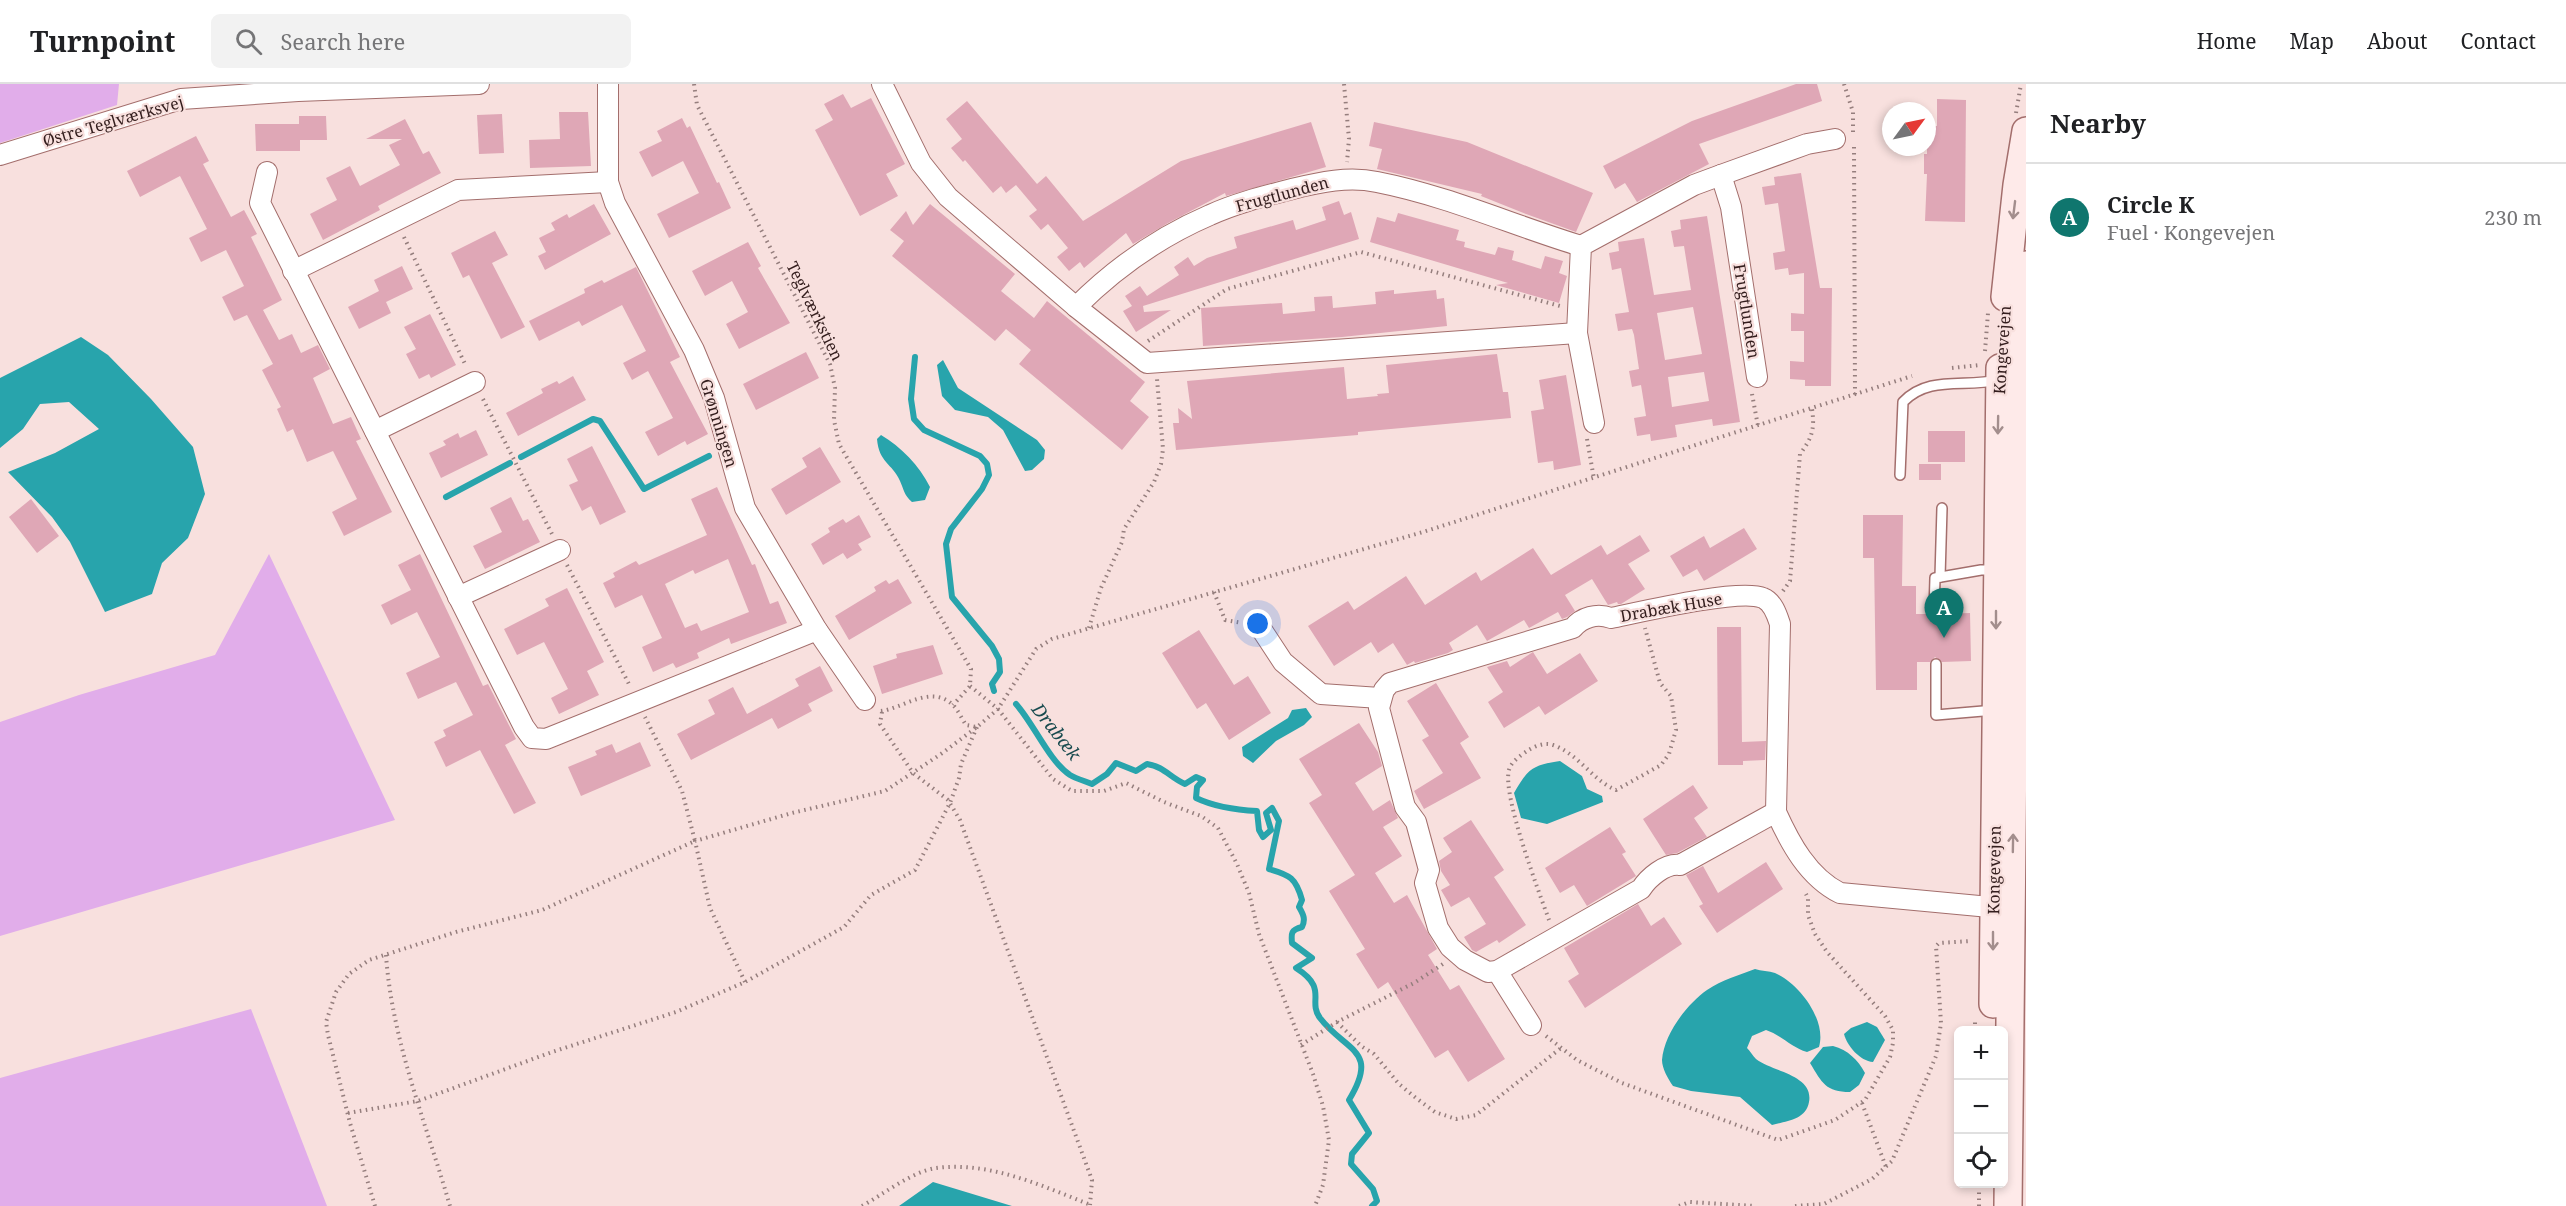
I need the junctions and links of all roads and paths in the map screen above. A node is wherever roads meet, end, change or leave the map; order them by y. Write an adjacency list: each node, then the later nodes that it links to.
1 (479, 84): 7 (street, Østre Teglværksvej)
2 (608, 84): 15 (street, Grønningen)
3 (694, 84): 50 (path, Teglværkstien)
4 (882, 84): 20 (street)
5 (1344, 84): 14 (path)
6 (1844, 84): 9 (path)
7 (298, 87): 11 (street, Østre Teglværksvej)
8 (2026, 131): 26 (main road, Kongevejen, one-way to 26)
9 (1844, 137): 13 (street)
10 (1854, 147): 30 (path)
11 (0, 155)
12 (267, 172): 19 (street)
13 (1721, 175): 17 (street); 28 (street, Frugtlunden)
14 (1345, 180): 17 (street, Frugtlunden); 20 (street, Frugtlunden)
15 (608, 182): 16 (street); 48 (street, Grønningen)
16 (396, 221): 19 (street); 29 (path)
17 (1581, 246): 21 (street)
18 (2026, 265): 26 (main road, Kongevejen)
19 (293, 271): 34 (street)
20 (1076, 307): 23 (street)
21 (1578, 311): 22 (street); 23 (path)
22 (1577, 333): 24 (street); 32 (street)
23 (1133, 352): 24 (street)
24 (1153, 362): 47 (path)
25 (1948, 368): 26 (path)
26 (2007, 372): 35 (lane); 39 (main road, Kongevejen)
27 (1917, 375): 30 (path)
28 (1757, 377): 33 (path)
29 (474, 382): 34 (street); 38 (path)
30 (1855, 395): 31 (path)
31 (1812, 409): 33 (path); 43 (path)
32 (1594, 423): 36 (path)
33 (1758, 426): 36 (path)
34 (375, 431): 42 (street)
35 (1900, 476)
36 (1594, 479): 41 (path)
37 (1942, 508): 40 (lane)
38 (560, 550): 42 (street); 53 (path)
39 (2006, 570): 40 (lane); 56 (main road, Kongevejen)
40 (1940, 577): 44 (lane)
41 (1214, 592): 46 (path); 47 (path)
42 (458, 597): 53 (street)
43 (1772, 606): 45 (street, Drabæk Huse); 61 (street)
44 (1934, 611)
45 (1640, 612): 51 (street, Drabæk Huse); 65 (path)
46 (1260, 627): 51 (street)
47 (1089, 629): 55 (path)
48 (817, 630): 52 (street, Grønningen); 53 (street)
49 (1936, 664): 56 (lane)
50 (970, 686): 54 (path); 55 (path)
51 (1380, 698): 67 (street)
52 (865, 700): 57 (path)
53 (638, 702): 62 (path)
54 (953, 705): 57 (path); 58 (path)
55 (998, 709): 58 (path); 74 (path)
56 (2006, 710): 64 (main road, Kongevejen)
57 (882, 712): 59 (path)
58 (977, 727): 59 (path); 60 (path)
59 (913, 773): 60 (path); 62 (path)
60 (950, 803): 70 (path); 85 (path)
61 (1776, 812): 64 (street); 65 (street)
62 (695, 841): 68 (path); 70 (path)
63 (1804, 890): 77 (path)
64 (2003, 904): 66 (main road, Kongevejen, one-way to 66); 92 (main road, Kongevejen)
65 (1555, 938): 69 (street)
66 (1993, 944): 73 (main road, Kongevejen); 79 (path)
67 (1456, 953): 69 (street); 71 (path)
68 (386, 955): 76 (path); 78 (path)
69 (1497, 971): 72 (street)
70 (745, 982): 76 (path)
71 (1337, 1022): 74 (path); 75 (path)
72 (1531, 1025): 75 (path)
73 (1993, 1026)
74 (1301, 1045): 86 (path)
75 (1561, 1048): 77 (path)
76 (418, 1101): 78 (path); 83 (path)
77 (1862, 1103): 79 (path)
78 (347, 1113): 82 (path)
79 (1886, 1167): 89 (path)
80 (1979, 1188): 90 (path)
81 (1992, 1188): 91 (main road)
82 (375, 1206)
83 (450, 1206)
84 (862, 1206): 85 (path)
85 (1092, 1206)
86 (1315, 1206)
87 (1679, 1206): 88 (path)
88 (1755, 1206)
89 (1795, 1206)
90 (1979, 1206)
91 (1992, 1206)
92 (2008, 1206)

